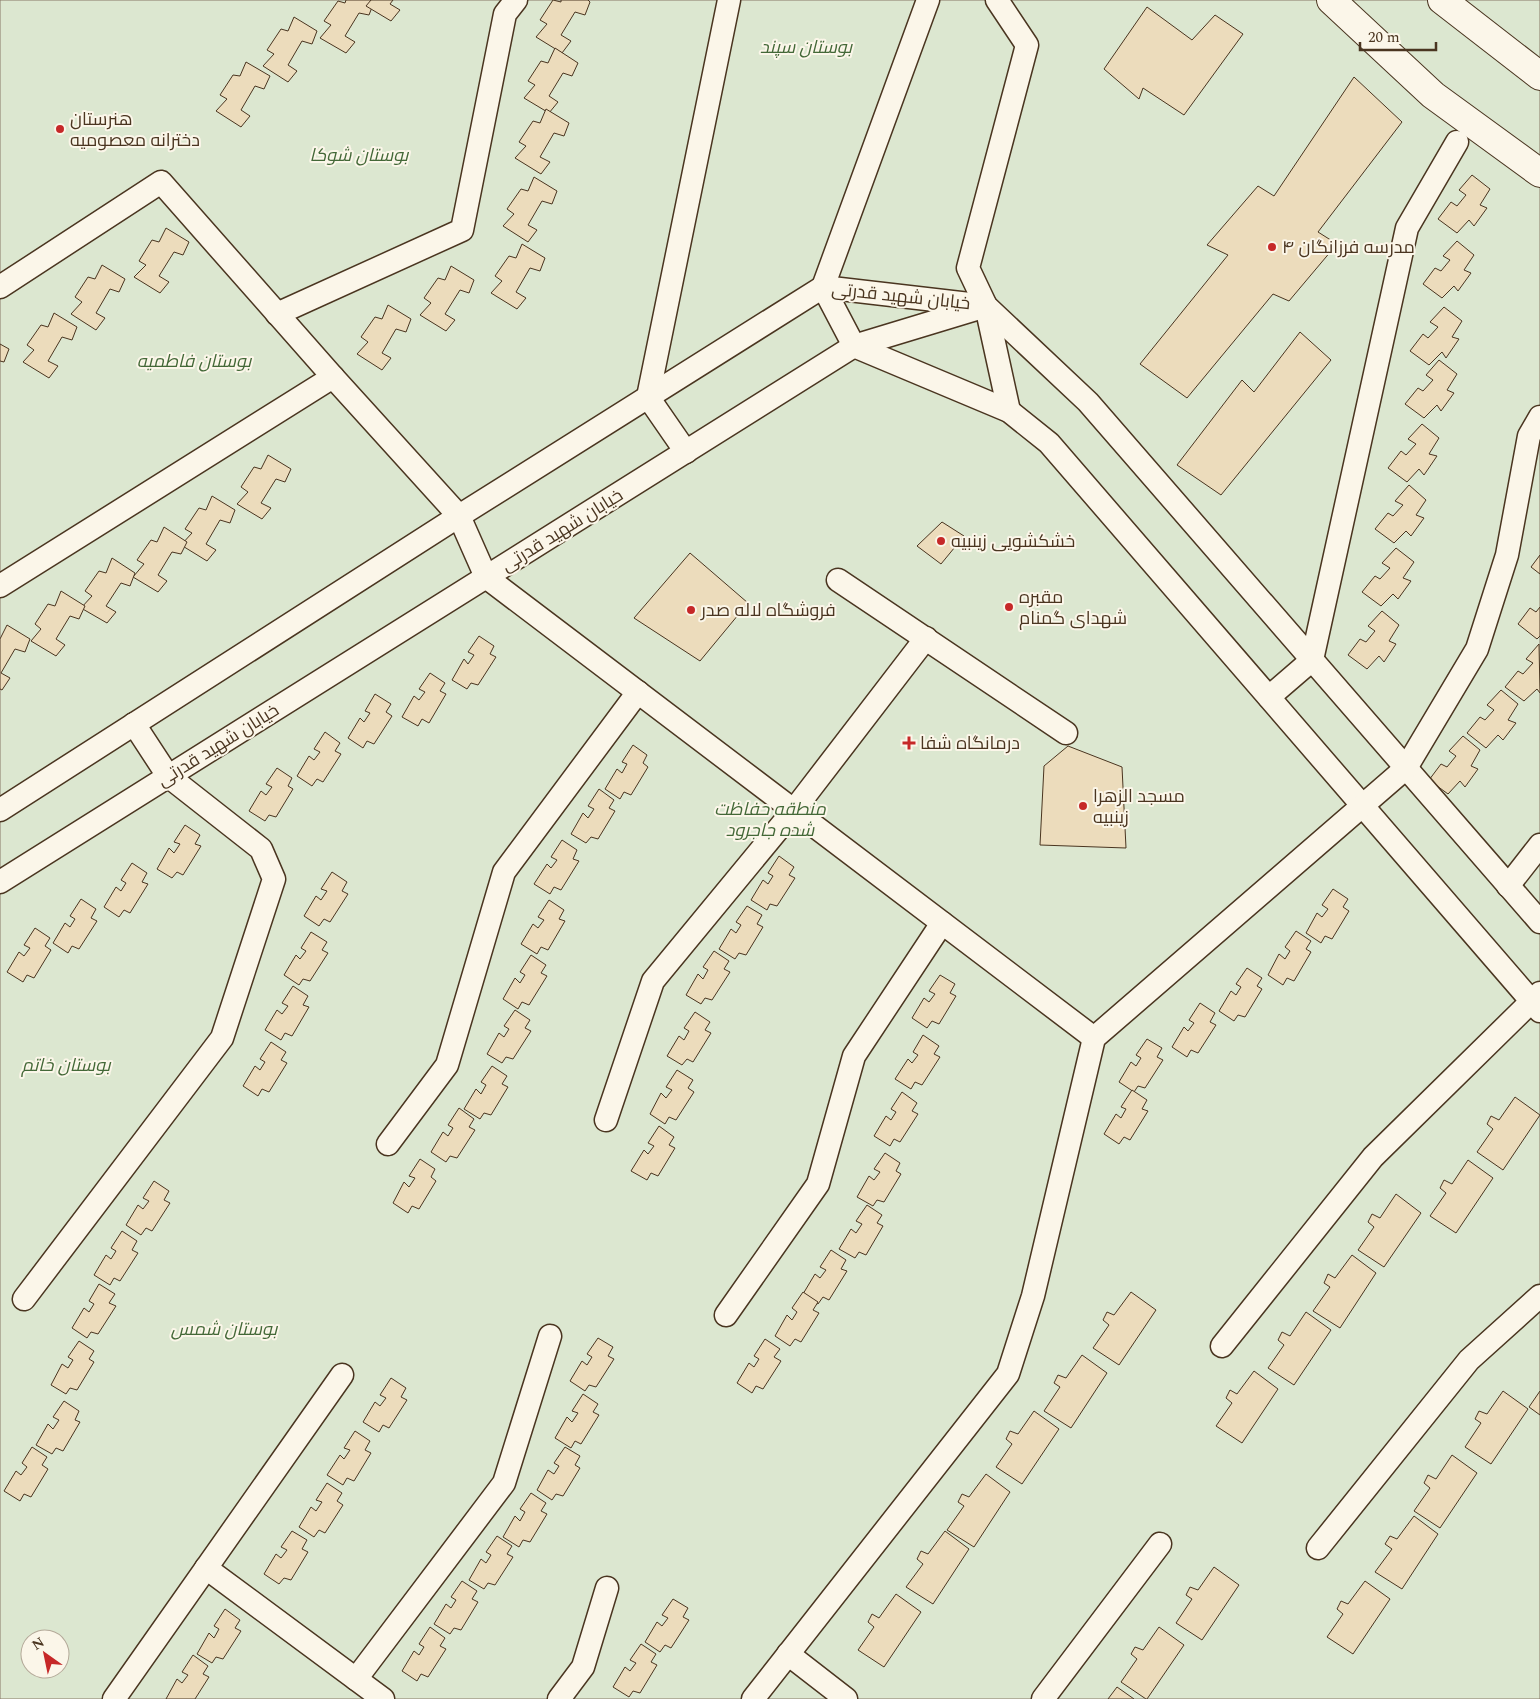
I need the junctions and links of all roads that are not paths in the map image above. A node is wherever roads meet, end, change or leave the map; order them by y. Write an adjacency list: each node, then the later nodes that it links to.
1 (516, 0): 13 (street)
2 (730, 0): 16 (street)
3 (928, 0): 11 (street)
4 (997, 0): 12 (street)
5 (1331, 0): 9 (highway)
6 (1442, 0): 7 (highway)
7 (1540, 76)
8 (1457, 142): 25 (street)
9 (1540, 173)
10 (0, 287): 13 (street)
11 (824, 287): 12 (street, خیابان شهید قدرتی); 14 (street); 16 (street, خیابان شهید قدرتی)
12 (986, 306): 14 (street, خیابان شهید قدرتی); 17 (street); 25 (street)
13 (277, 314): 15 (street)
14 (854, 346): 17 (street); 19 (street, خیابان شهید قدرتی)
15 (333, 377): 20 (street); 23 (street)
16 (648, 397): 19 (street); 20 (street, خیابان شهید قدرتی)
17 (1009, 411): 27 (street)
18 (1540, 416): 30 (street)
19 (686, 452): 21 (street, خیابان شهید قدرتی)
20 (459, 516): 21 (street); 28 (street, خیابان شهید قدرتی)
21 (486, 577): 26 (street); 31 (street, خیابان شهید قدرتی)
22 (838, 580): 24 (street)
23 (0, 586)
24 (926, 638): 29 (street); 34 (street)
25 (1312, 660): 27 (street); 30 (street)
26 (638, 692): 34 (street); 43 (street)
27 (1269, 697): 32 (street)
28 (134, 724): 31 (street); 33 (street, خیابان شهید قدرتی)
29 (1066, 733)
30 (1406, 768): 32 (street); 37 (street)
31 (168, 776): 36 (street, خیابان شهید قدرتی); 45 (street)
32 (1363, 805): 40 (street); 41 (street)
33 (0, 810)
34 (794, 810): 39 (street); 42 (street)
35 (1540, 845): 37 (street)
36 (0, 882)
37 (1508, 886): 38 (street)
38 (1540, 922)
39 (942, 923): 41 (street); 46 (street)
40 (1537, 1001): 48 (street)
41 (1094, 1038): 54 (street)
42 (606, 1120)
43 (388, 1144)
44 (1540, 1296): 51 (street)
45 (24, 1300)
46 (726, 1315)
47 (550, 1336): 55 (street)
48 (1222, 1346)
49 (342, 1375): 52 (street)
50 (1160, 1544): 61 (street)
51 (1318, 1548)
52 (206, 1568): 55 (street); 56 (street)
53 (608, 1588): 58 (street)
54 (788, 1654): 59 (street); 60 (street)
55 (356, 1679): 57 (street)
56 (114, 1699)
57 (384, 1699)
58 (559, 1699)
59 (753, 1699)
60 (846, 1699)
61 (1044, 1699)

